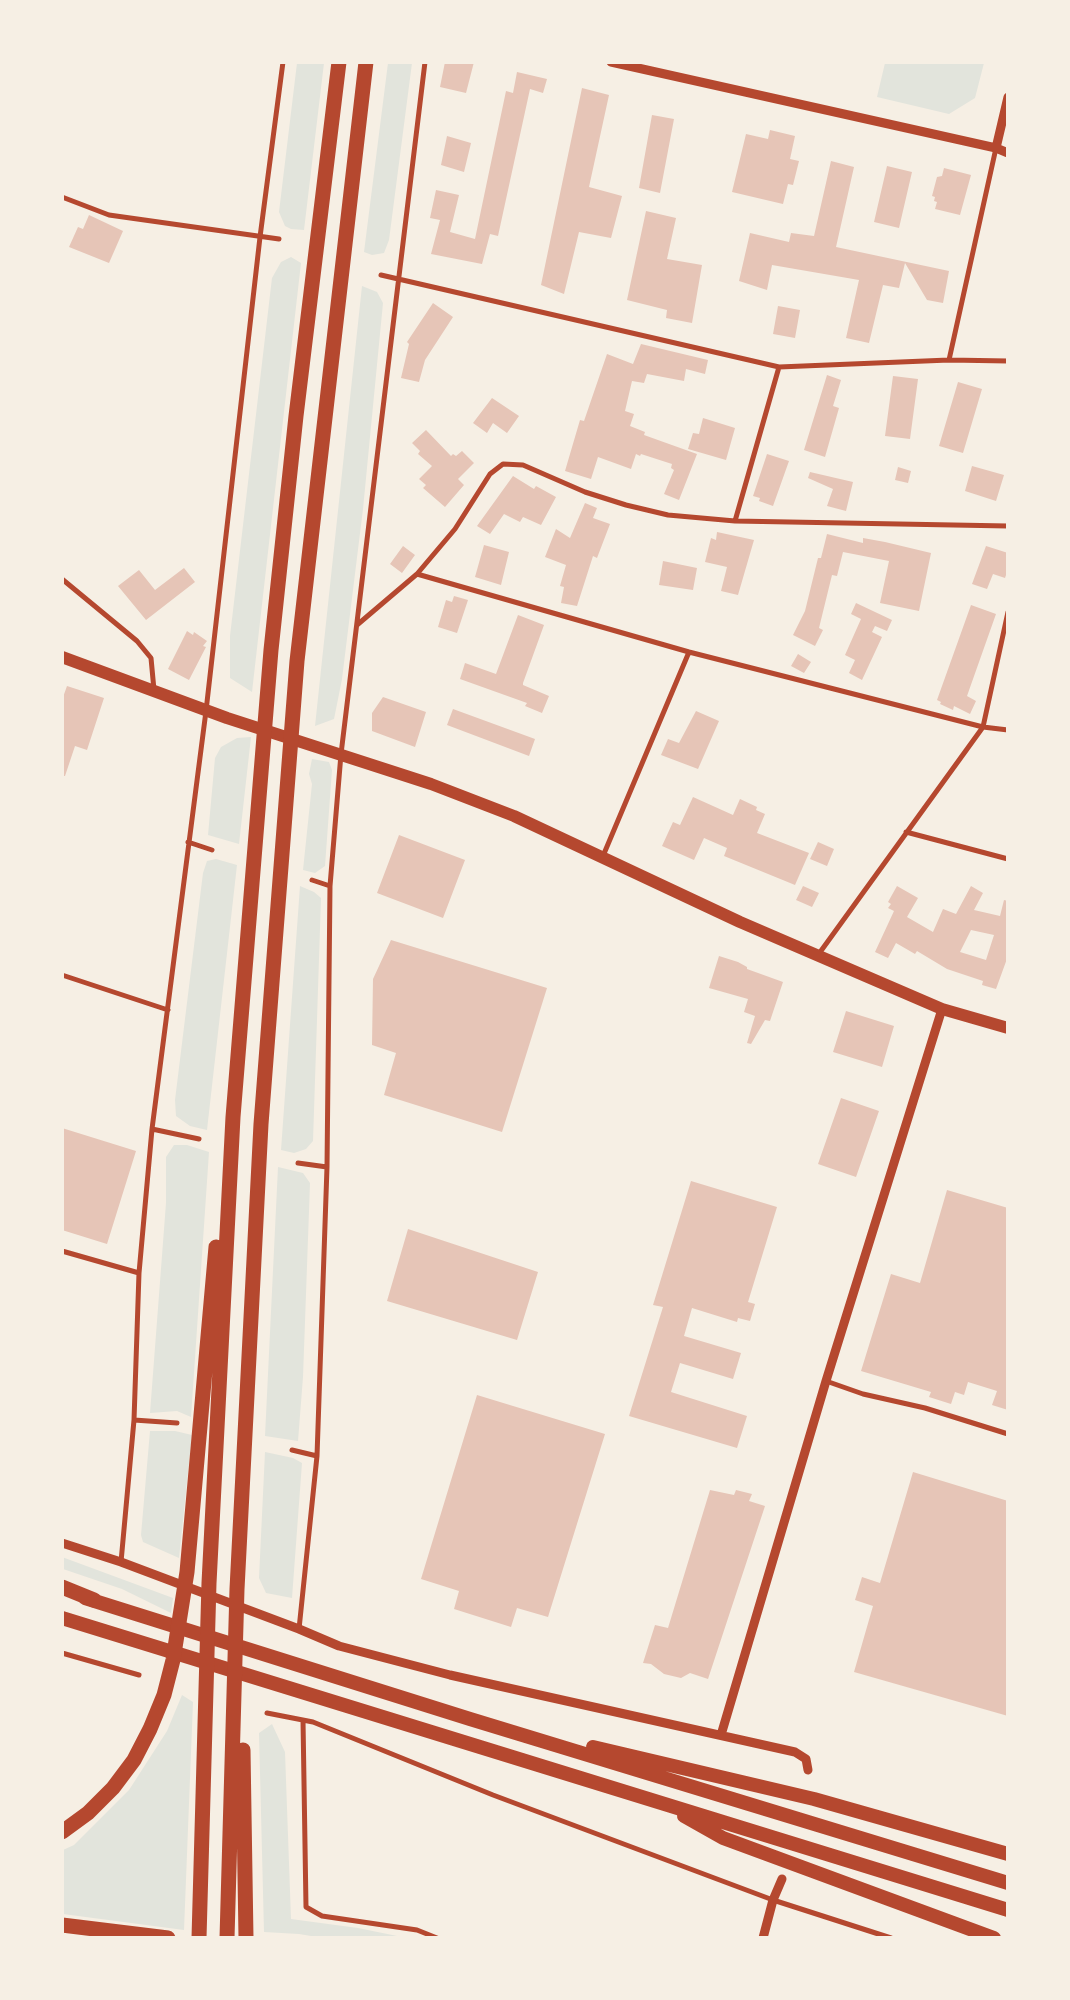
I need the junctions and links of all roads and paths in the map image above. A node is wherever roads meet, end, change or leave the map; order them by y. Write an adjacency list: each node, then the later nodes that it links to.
1 (283, 62): 10 (street)
2 (339, 62): 42 (highway)
3 (366, 62): 67 (highway)
4 (425, 62): 13 (street)
5 (611, 62): 7 (street)
6 (1008, 97): 7 (street)
7 (996, 148): 8 (street); 14 (street)
8 (1008, 153)
9 (62, 197): 10 (street)
10 (260, 237): 11 (street); 26 (street)
11 (279, 239)
12 (381, 275): 13 (street)
13 (400, 277): 16 (street); 22 (street)
14 (949, 360): 15 (street); 16 (street)
15 (1008, 361)
16 (779, 368): 17 (street)
17 (735, 521): 18 (street); 19 (street)
18 (1008, 526)
19 (417, 574): 22 (street); 23 (street)
20 (62, 579): 25 (street)
21 (1008, 612): 27 (street)
22 (356, 626): 29 (street)
23 (689, 652): 27 (street); 33 (street)
24 (62, 658): 25 (main road)
25 (154, 691): 26 (main road)
26 (206, 711): 29 (main road); 31 (street)
27 (983, 727): 28 (street); 30 (street)
28 (1008, 730)
29 (340, 754): 33 (main road); 36 (street)
30 (906, 832): 34 (street); 37 (street)
31 (188, 842): 32 (street); 40 (street)
32 (212, 850)
33 (603, 858): 37 (main road)
34 (1008, 859)
35 (312, 880): 36 (street)
36 (330, 886): 46 (street)
37 (818, 955): 39 (main road)
38 (62, 975): 40 (street)
39 (942, 1009): 41 (main road); 49 (street)
40 (168, 1010): 43 (street)
41 (1008, 1028)
42 (232, 1117): 71 (highway); 79 (highway)
43 (152, 1128): 44 (street); 48 (street)
44 (199, 1139)
45 (298, 1163): 46 (street)
46 (327, 1167): 54 (street)
47 (62, 1251): 48 (street)
48 (139, 1273): 50 (street)
49 (826, 1381): 52 (street); 68 (street)
50 (134, 1420): 51 (street); 56 (street)
51 (176, 1423)
52 (1008, 1434)
53 (292, 1450): 54 (street)
54 (317, 1456): 61 (street)
55 (62, 1543): 56 (street)
56 (121, 1562): 61 (street)
57 (62, 1587): 59 (highway)
58 (62, 1591): 59 (highway)
59 (94, 1600): 65 (highway)
60 (62, 1618): 70 (highway)
61 (299, 1629): 68 (street)
62 (62, 1653): 63 (street)
63 (138, 1675)
64 (267, 1713): 66 (street)
65 (470, 1719): 72 (highway); 74 (highway)
66 (303, 1720): 75 (street); 82 (street)
67 (238, 1723): 80 (highway); 81 (highway)
68 (721, 1735): 69 (street)
69 (808, 1770)
70 (657, 1801): 76 (highway); 85 (highway)
71 (62, 1832)
72 (1008, 1854)
73 (782, 1878): 75 (street)
74 (1008, 1883)
75 (773, 1900): 83 (street); 84 (street)
76 (1008, 1910)
77 (62, 1925): 78 (highway)
78 (168, 1938)
79 (199, 1938)
80 (227, 1938)
81 (246, 1938)
82 (437, 1938)
83 (763, 1938)
84 (891, 1938)
85 (994, 1938)

